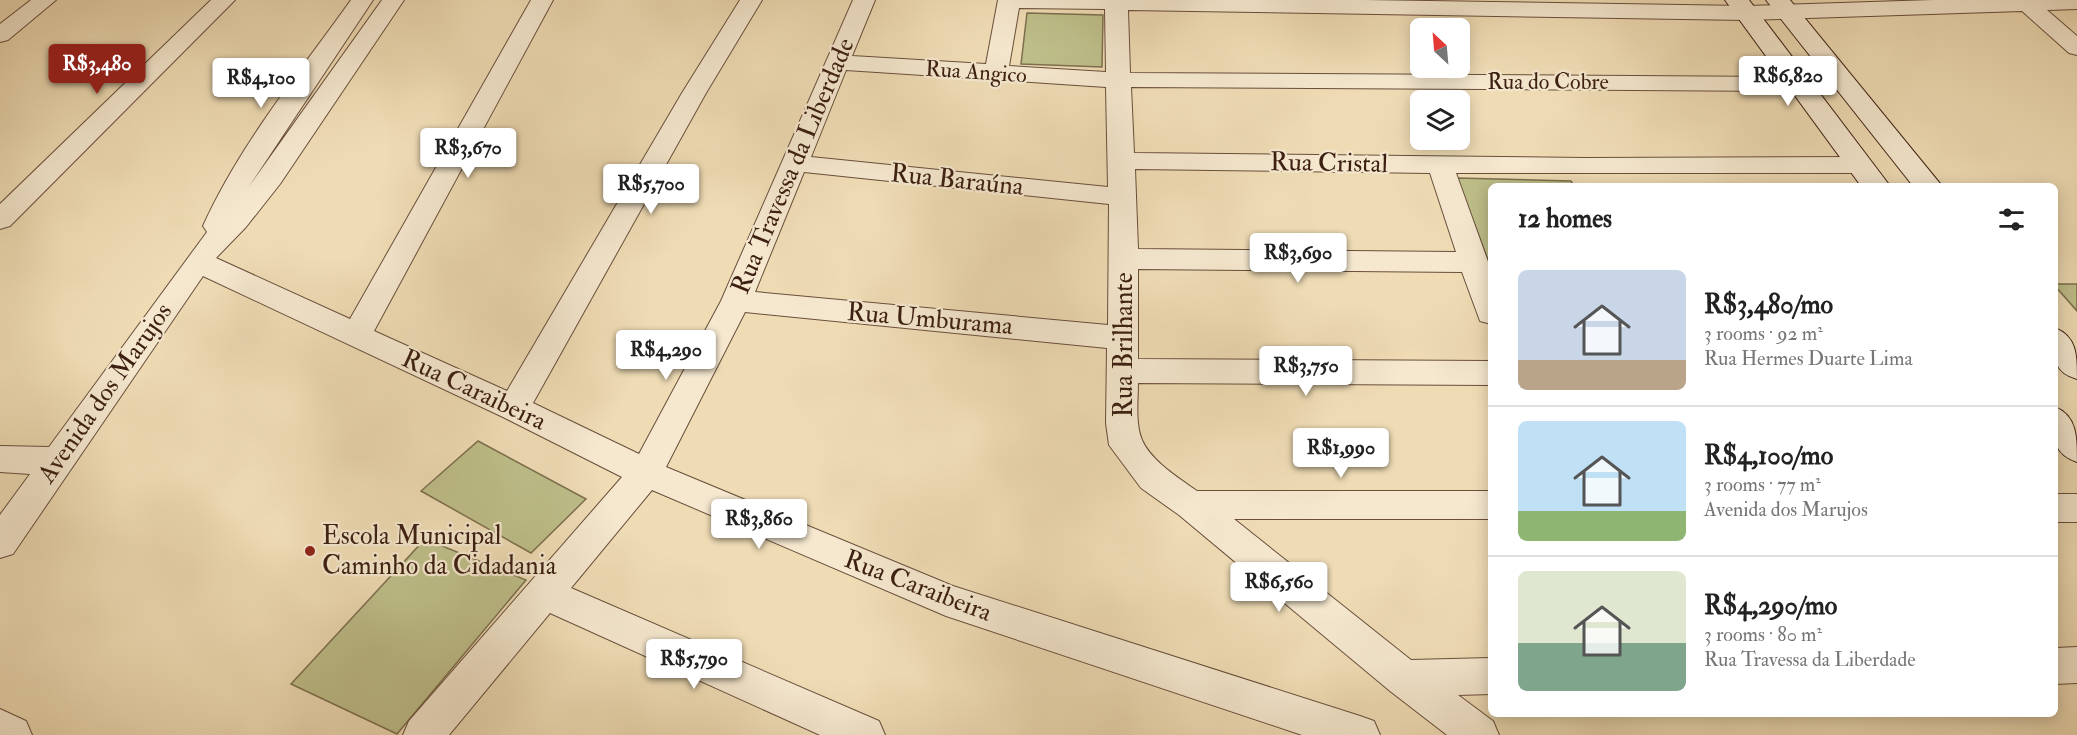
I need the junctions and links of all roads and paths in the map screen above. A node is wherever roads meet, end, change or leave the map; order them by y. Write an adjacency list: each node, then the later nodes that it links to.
1 (45, 0): 14 (street)
2 (224, 0): 28 (street)
3 (362, 0): 29 (street, Avenida dos Marujos)
4 (393, 0): 29 (street, Avenida dos Marujos)
5 (542, 0): 34 (street)
6 (751, 0): 39 (street)
7 (864, 0): 16 (street, Rua Travessa da Liberdade)
8 (1009, 0): 11 (street); 17 (street)
9 (2025, 2): 10 (street); 13 (street); 15 (street)
10 (2077, 2)
11 (1116, 3): 12 (street); 18 (street, Rua Brilhante)
12 (1742, 6): 13 (street); 19 (street)
13 (1783, 6): 26 (street)
14 (0, 35)
15 (2077, 48)
16 (836, 62): 17 (street, Rua Angico); 21 (street, Rua Travessa da Liberdade)
17 (996, 73): 18 (street, Rua Angico)
18 (1117, 80): 19 (street, Rua do Cobre); 20 (street, Rua Brilhante)
19 (1799, 84): 23 (street)
20 (1122, 161): 22 (street, Rua Cristal); 27 (street, Rua Brilhante)
21 (793, 164): 27 (street, Rua Baraúna); 32 (street, Rua Travessa da Liberdade)
22 (1440, 164): 24 (street, Rua Cristal); 31 (street)
23 (1859, 165): 24 (street, Rua Cristal); 25 (street)
24 (1590, 176)
25 (1874, 183)
26 (1926, 183)
27 (1122, 197): 30 (street, Rua Brilhante)
28 (0, 220)
29 (205, 253): 34 (street, Rua Caraibeira); 43 (street, Avenida dos Marujos)
30 (1124, 259): 31 (street); 36 (street, Rua Brilhante)
31 (1473, 262): 33 (street)
32 (736, 301): 36 (street, Rua Umburama); 44 (street, Rua Travessa da Liberdade)
33 (1488, 304)
34 (356, 336): 39 (street, Rua Caraibeira)
35 (2058, 344): 37 (street)
36 (1123, 354): 38 (street, Rua Umburama); 46 (street, Rua Brilhante)
37 (2077, 367)
38 (1488, 373)
39 (514, 408): 44 (street, Rua Caraibeira)
40 (2058, 424): 41 (street)
41 (2077, 448)
42 (0, 459): 43 (street)
43 (56, 461): 49 (street, Avenida dos Marujos)
44 (646, 473): 50 (street, Rua Travessa da Liberdade); 59 (street, Rua Caraibeira)
45 (1488, 505): 46 (street)
46 (1191, 506): 54 (street, Rua Brilhante)
47 (2058, 508): 48 (street)
48 (2077, 508)
49 (0, 543)
50 (545, 594): 57 (street, Rua Travessa da Liberdade); 58 (street)
51 (2077, 665): 52 (street)
52 (2058, 666)
53 (1488, 676): 54 (street)
54 (1404, 678): 60 (street, Rua Brilhante)
55 (0, 728): 56 (street)
56 (12, 735)
57 (423, 735)
58 (865, 735)
59 (1360, 735)
60 (1479, 735)

